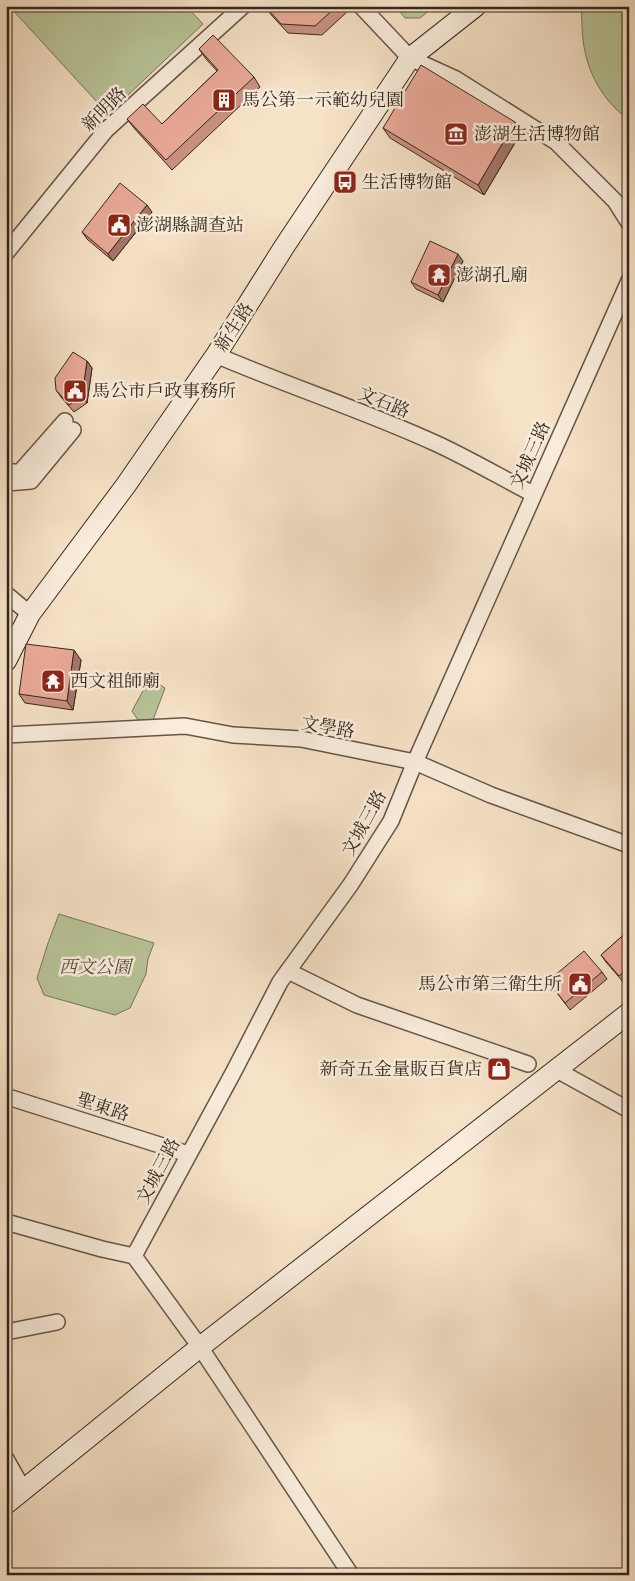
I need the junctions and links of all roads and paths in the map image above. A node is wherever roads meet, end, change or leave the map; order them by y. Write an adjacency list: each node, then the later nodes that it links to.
1 (244, 6): 6 (street, 新明路)
2 (361, 6): 4 (street)
3 (476, 6): 4 (main road, 新生路)
4 (410, 58): 5 (street); 8 (main road, 新生路)
5 (629, 223)
6 (6, 253)
7 (629, 281): 13 (street, 文城三路)
8 (216, 355): 13 (street, 文石路); 15 (main road, 新生路)
9 (69, 426): 11 (street)
10 (6, 461): 11 (street)
11 (19, 475): 12 (street)
12 (6, 483)
13 (533, 494): 18 (street, 文城三路)
14 (6, 594): 15 (street)
15 (30, 614): 16 (main road, 新生路)
16 (6, 661)
17 (6, 735): 18 (street, 文學路)
18 (415, 762): 19 (street, 文學路); 20 (street, 文城三路)
19 (629, 845)
20 (288, 971): 22 (street); 26 (street, 文城三路)
21 (629, 1013): 23 (main road)
22 (528, 1064)
23 (555, 1069): 25 (street); 31 (main road)
24 (6, 1098): 26 (street, 聖東路)
25 (629, 1110)
26 (188, 1154): 28 (street, 文城三路)
27 (6, 1222): 28 (street)
28 (134, 1256): 31 (street)
29 (57, 1322): 30 (street)
30 (6, 1332)
31 (200, 1347): 33 (main road); 35 (street)
32 (6, 1459): 33 (street)
33 (24, 1491): 34 (main road)
34 (6, 1504)
35 (351, 1575)

